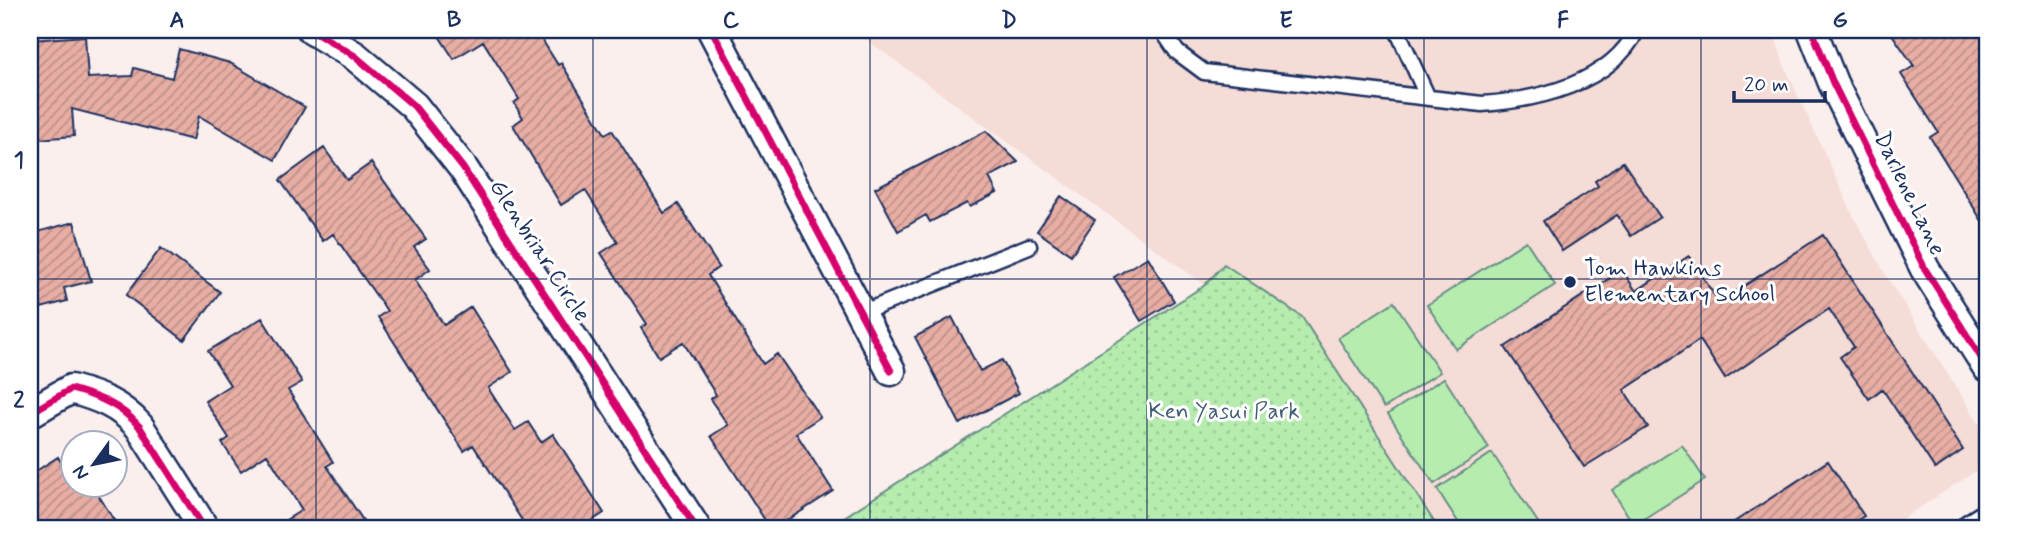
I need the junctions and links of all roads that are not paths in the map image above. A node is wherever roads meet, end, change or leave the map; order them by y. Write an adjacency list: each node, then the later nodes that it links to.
1 (312, 30): 15 (street, Glenbriar Circle)
2 (712, 30): 9 (street)
3 (1162, 30): 7 (lane)
4 (1397, 30): 7 (lane)
5 (1637, 30): 7 (lane)
6 (1812, 30): 10 (street, Darlene Lane)
7 (1428, 98)
8 (1029, 246): 9 (lane)
9 (860, 313): 11 (street)
10 (1987, 367)
11 (891, 371)
12 (30, 413): 14 (street)
13 (1987, 518): 16 (street)
14 (204, 528)
15 (696, 528)
16 (1971, 528)

